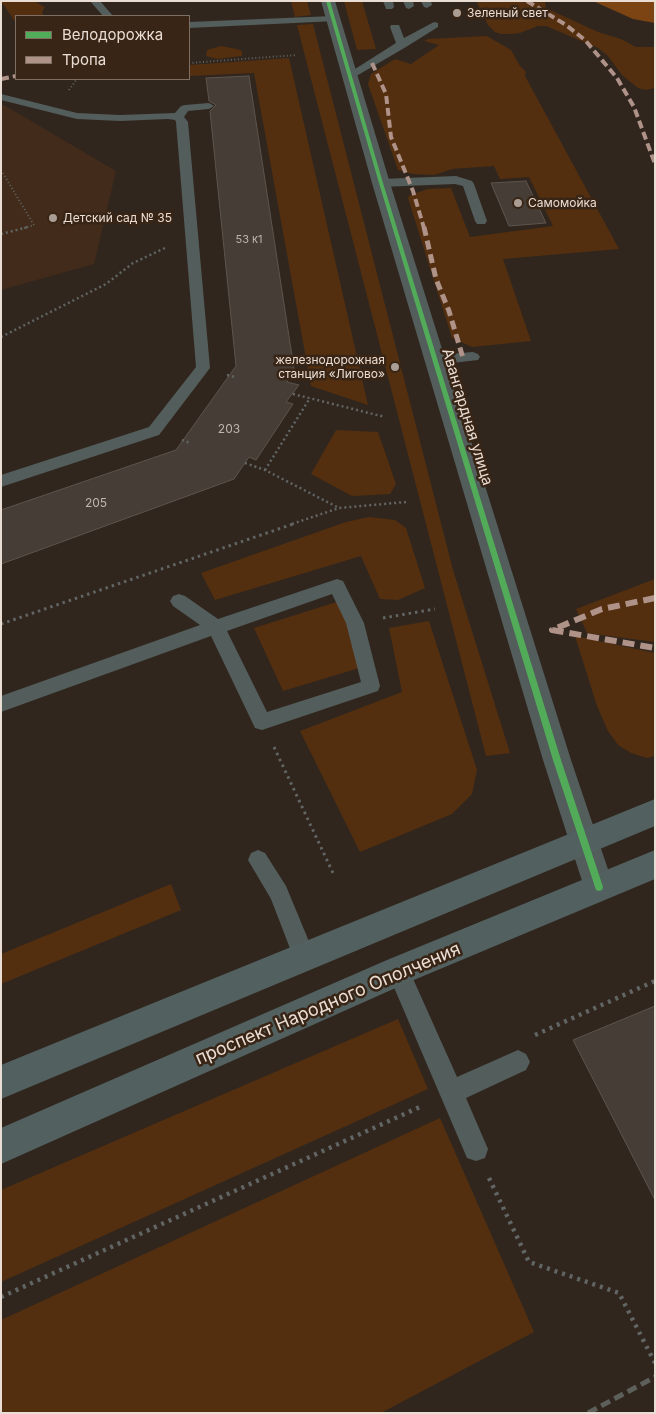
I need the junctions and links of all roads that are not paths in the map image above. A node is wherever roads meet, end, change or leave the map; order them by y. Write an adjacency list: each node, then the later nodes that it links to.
1 (95, 1): 3 (lane)
2 (328, 1): 4 (street, Авангардная улица)
3 (107, 15)
4 (333, 19): 5 (lane); 9 (street, Авангардная улица)
5 (190, 25)
6 (434, 25): 8 (lane)
7 (395, 27): 8 (lane)
8 (402, 44): 9 (lane)
9 (349, 76): 15 (street, Авангардная улица)
10 (1, 97): 13 (lane)
11 (150, 102): 13 (lane)
12 (209, 106): 14 (lane)
13 (151, 117): 14 (lane)
14 (178, 117): 19 (lane)
15 (381, 183): 16 (lane); 18 (street, Авангардная улица)
16 (481, 221)
17 (473, 357): 18 (lane)
18 (435, 360): 24 (street, Авангардная улица)
19 (1, 481)
20 (179, 601): 21 (lane)
21 (216, 627): 21 (lane); 22 (lane)
22 (1, 704)
23 (655, 812): 24 (main road)
24 (582, 841): 27 (street, Авангардная улица); 28 (main road)
25 (258, 860): 28 (lane)
26 (655, 864): 27 (main road, проспект Народного Ополчения)
27 (598, 887): 29 (main road, проспект Народного Ополчения)
28 (304, 956): 31 (main road)
29 (398, 972): 32 (lane); 33 (main road, проспект Народного Ополчения)
30 (518, 1062): 32 (lane)
31 (1, 1082)
32 (451, 1092): 34 (lane)
33 (1, 1146)
34 (476, 1149)

